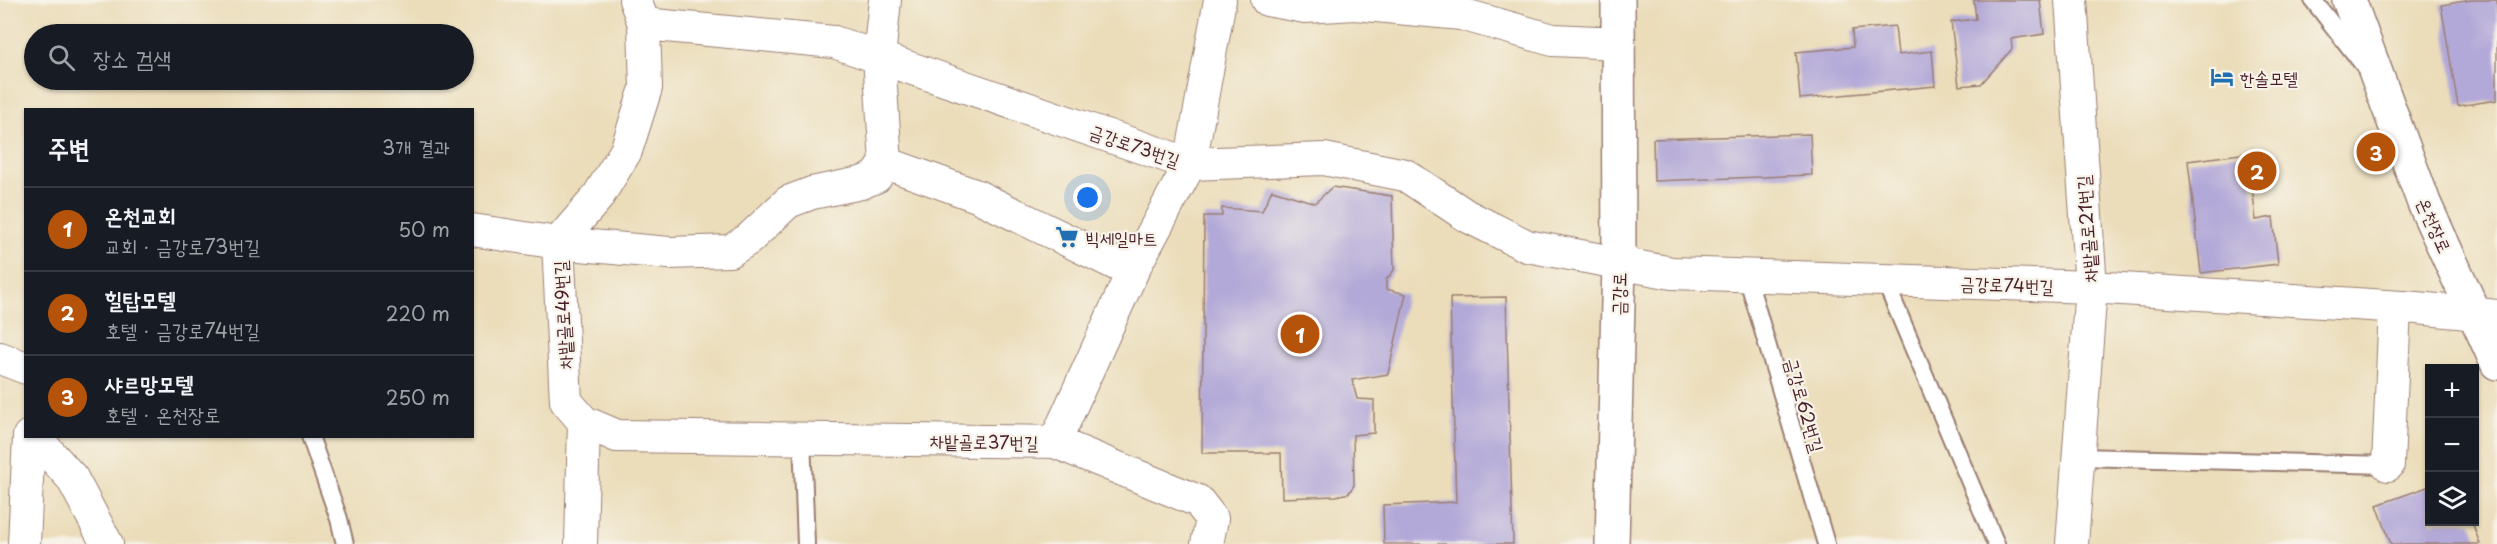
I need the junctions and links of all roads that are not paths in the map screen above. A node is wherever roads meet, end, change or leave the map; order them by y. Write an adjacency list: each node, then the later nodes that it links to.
1 (885, 0): 10 (street)
2 (1220, 0): 13 (street, 차밭골로37번길)
3 (1267, 0): 9 (street)
4 (1618, 0): 9 (street, 금강로)
5 (2071, 0): 20 (street, 차밭골로21번길)
6 (2313, 0): 11 (lane, 온천장로)
7 (2349, 0): 11 (street, 온천장로)
8 (640, 12): 10 (street, 금강로73번길); 15 (street, 차밭골로49번길)
9 (1619, 43): 16 (street, 금강로)
10 (879, 57): 12 (street); 13 (street, 금강로73번길)
11 (2379, 84): 22 (street, 온천장로)
12 (886, 163): 15 (street); 17 (street)
13 (1190, 164): 16 (street, 금강로73번길); 17 (street, 차밭골로37번길)
14 (474, 230): 15 (street)
15 (558, 243): 26 (street, 차밭골로49번길)
16 (1619, 262): 18 (street, 금강로74번길); 40 (street, 금강로)
17 (1132, 272): 31 (street, 차밭골로37번길)
18 (1747, 276): 19 (street, 금강로74번길); 41 (lane, 금강로62번길)
19 (1885, 280): 20 (street, 금강로74번길); 42 (lane)
20 (2091, 287): 21 (street, 금강로74번길); 32 (street, 차밭골로21번길)
21 (2395, 307): 22 (street, 금강로74번길); 33 (street)
22 (2486, 316): 24 (street, 온천장로)
23 (0, 358): 25 (street)
24 (2497, 363)
25 (24, 367)
26 (584, 422): 30 (street, 차밭골로37번길); 38 (street)
27 (29, 438): 35 (street)
28 (36, 438): 36 (street)
29 (311, 438): 37 (lane)
30 (802, 438): 31 (street, 차밭골로37번길); 39 (lane)
31 (1055, 442): 34 (street)
32 (2078, 457): 33 (lane); 43 (street, 차밭골로21번길)
33 (2388, 465)
34 (1208, 541)
35 (24, 544)
36 (107, 544)
37 (345, 544)
38 (581, 544)
39 (806, 544)
40 (1612, 544)
41 (1826, 544)
42 (1996, 544)
43 (2072, 544)

